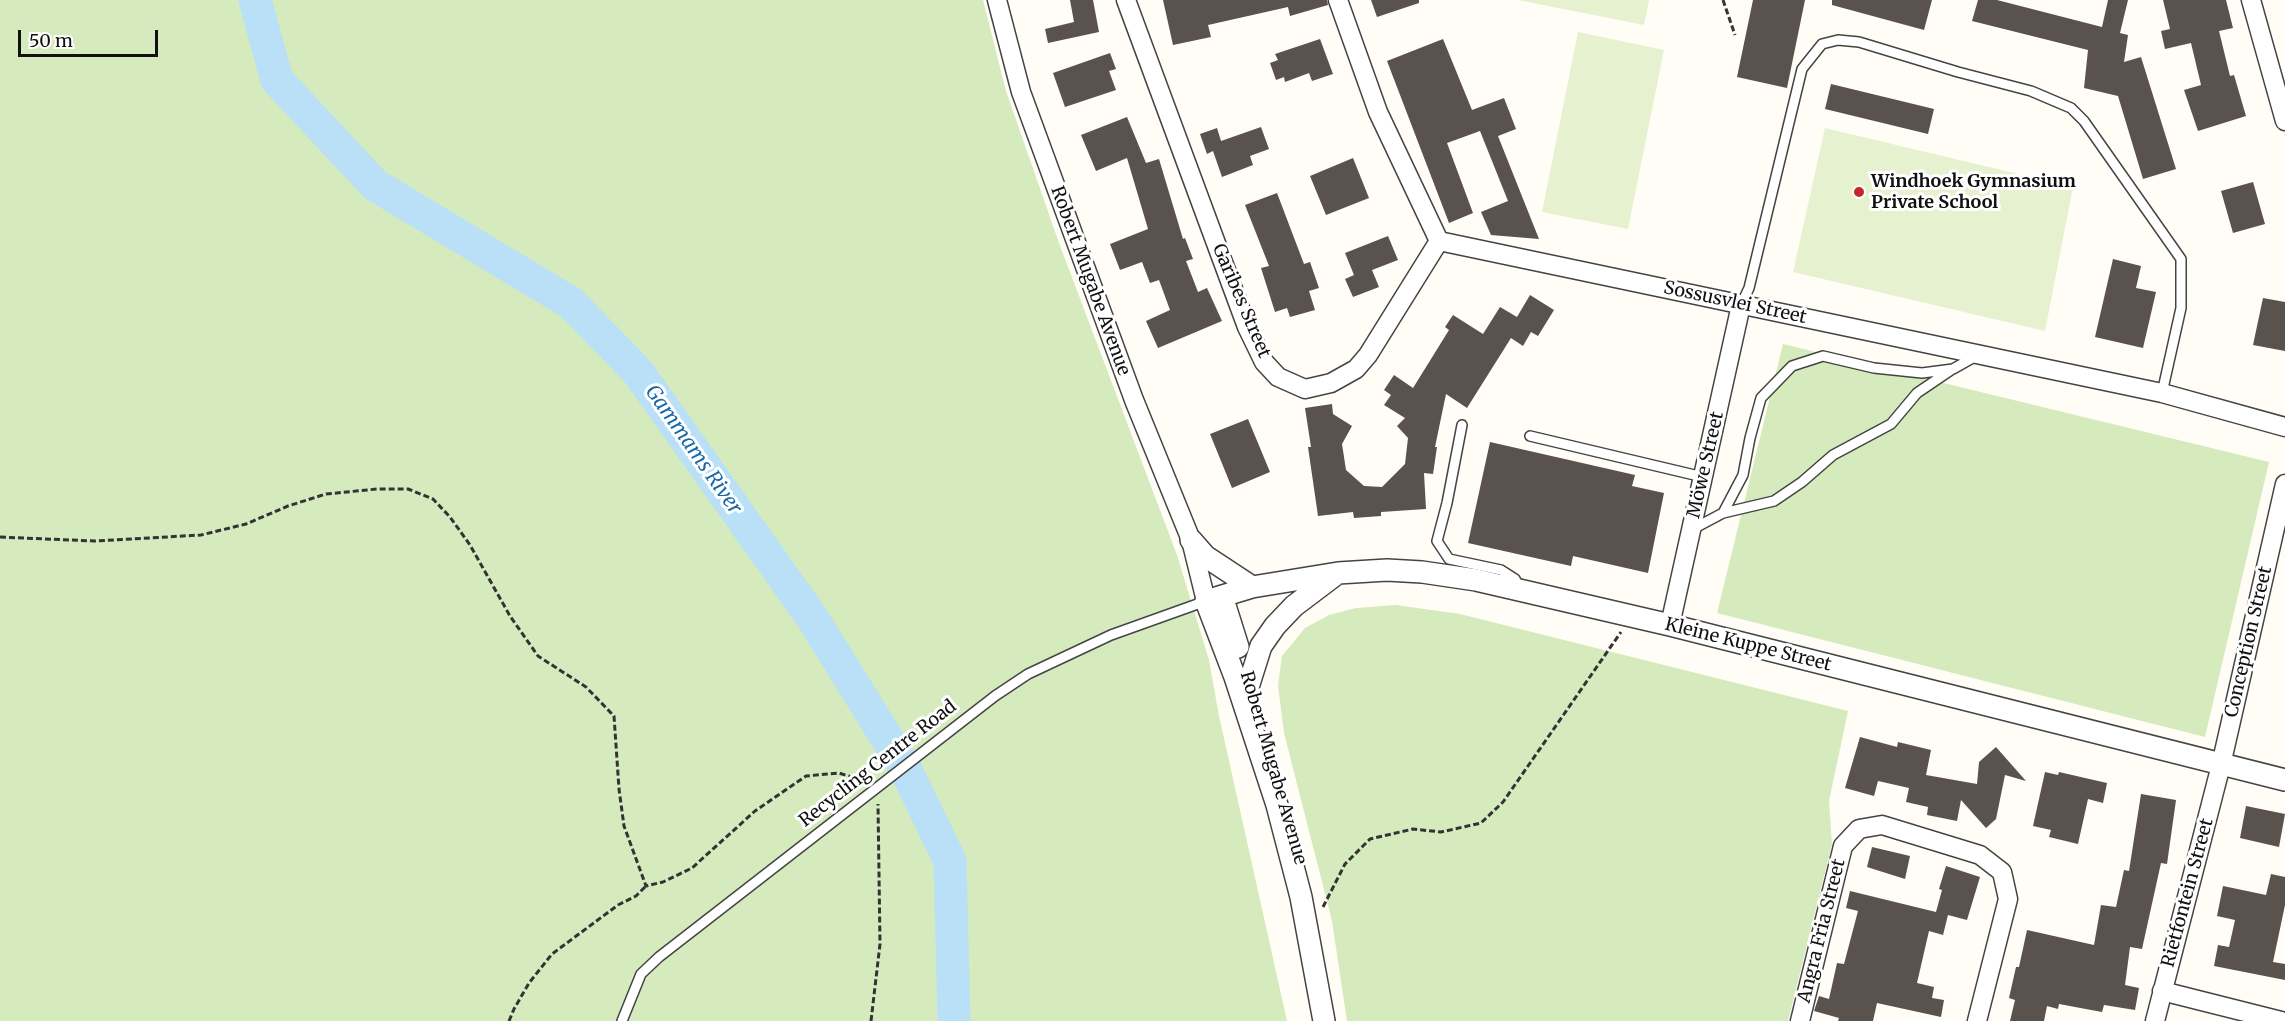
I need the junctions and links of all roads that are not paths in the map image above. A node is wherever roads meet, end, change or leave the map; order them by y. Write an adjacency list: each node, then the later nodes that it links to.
1 (998, 0): 18 (street, Robert Mugabe Avenue)
2 (1126, 0): 6 (street, Garibes Street)
3 (1338, 0): 6 (street)
4 (2251, 0): 5 (street)
5 (2285, 121)
6 (1438, 241): 7 (street, Sossusvlei Street)
7 (1741, 305): 8 (street, Sossusvlei Street); 10 (lane); 14 (street, Möwe Street)
8 (1978, 354): 9 (lane); 10 (street, Sossusvlei Street)
9 (1953, 369): 16 (lane); 16 (lane)
10 (2162, 393): 12 (street, Sossusvlei Street)
11 (1462, 424): 21 (lane)
12 (2285, 426)
13 (1530, 436): 14 (lane)
14 (1703, 477): 17 (street, Möwe Street)
15 (2285, 484): 25 (street, Conception Street)
16 (1724, 513): 17 (lane)
17 (1691, 530): 23 (street, Möwe Street)
18 (1194, 549): 20 (street); 22 (street, Robert Mugabe Avenue)
19 (1338, 573): 20 (street, Kleine Kuppe Street); 21 (street, Kleine Kuppe Street); 24 (street)
20 (1252, 587): 22 (street, Kleine Kuppe Street)
21 (1521, 591): 23 (street, Kleine Kuppe Street)
22 (1214, 598): 24 (street, Robert Mugabe Avenue); 28 (lane, Recycling Centre Road); 29 (street, Robert Mugabe Avenue)
23 (1670, 625): 25 (street, Kleine Kuppe Street)
24 (1249, 684): 30 (street, Robert Mugabe Avenue)
25 (2221, 765): 26 (street, Kleine Kuppe Street); 27 (street, Rietfontein Street)
26 (2285, 780)
27 (2163, 991): 33 (street, Rietfontein Street); 34 (street)
28 (622, 1021)
29 (1324, 1021)
30 (1336, 1021)
31 (1800, 1021): 32 (street, Angra Fria Street)
32 (1977, 1021)
33 (2155, 1021)
34 (2281, 1021)

